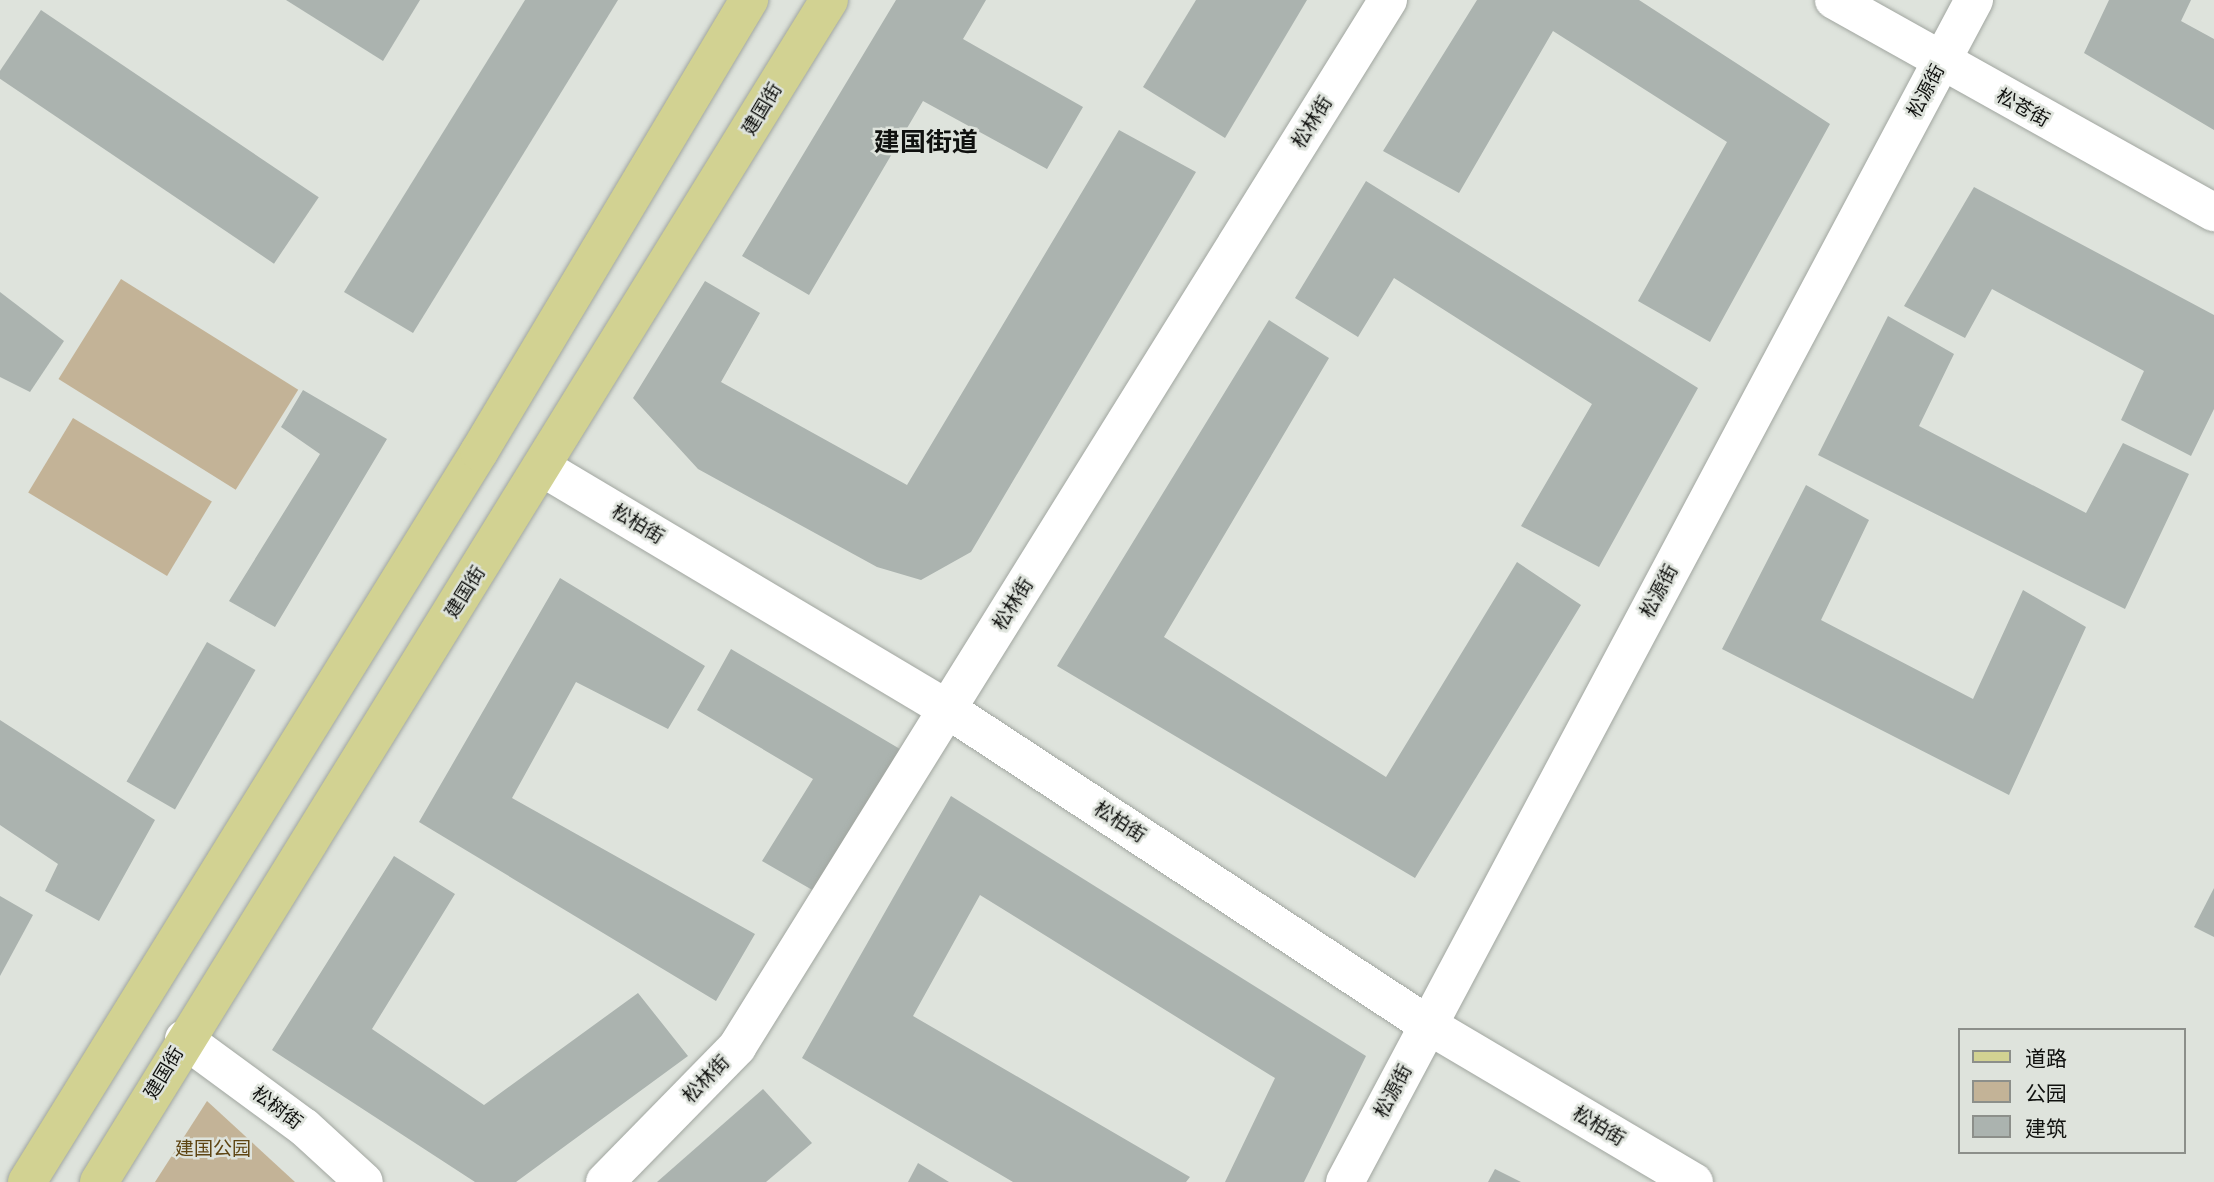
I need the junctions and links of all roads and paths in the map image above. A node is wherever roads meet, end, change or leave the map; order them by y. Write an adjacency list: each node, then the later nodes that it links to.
1 (749, 0): 12 (main road)
2 (829, 0): 8 (main road, 建国街)
3 (1388, 0): 9 (street, 松林街)
4 (1834, 0): 6 (street, 松苍街)
5 (1974, 0): 6 (street, 松源街)
6 (1941, 63): 7 (street, 松苍街); 10 (street, 松源街)
7 (2214, 212)
8 (543, 468): 9 (street, 松柏街); 11 (main road, 建国街)
9 (947, 709): 10 (street, 松柏街); 15 (street, 松林街)
10 (1428, 1025): 16 (street, 松源街); 17 (street, 松柏街)
11 (184, 1039): 13 (main road, 建国街); 14 (street, 松树街)
12 (27, 1182)
13 (99, 1182)
14 (364, 1182)
15 (605, 1182)
16 (1345, 1182)
17 (1694, 1182)

